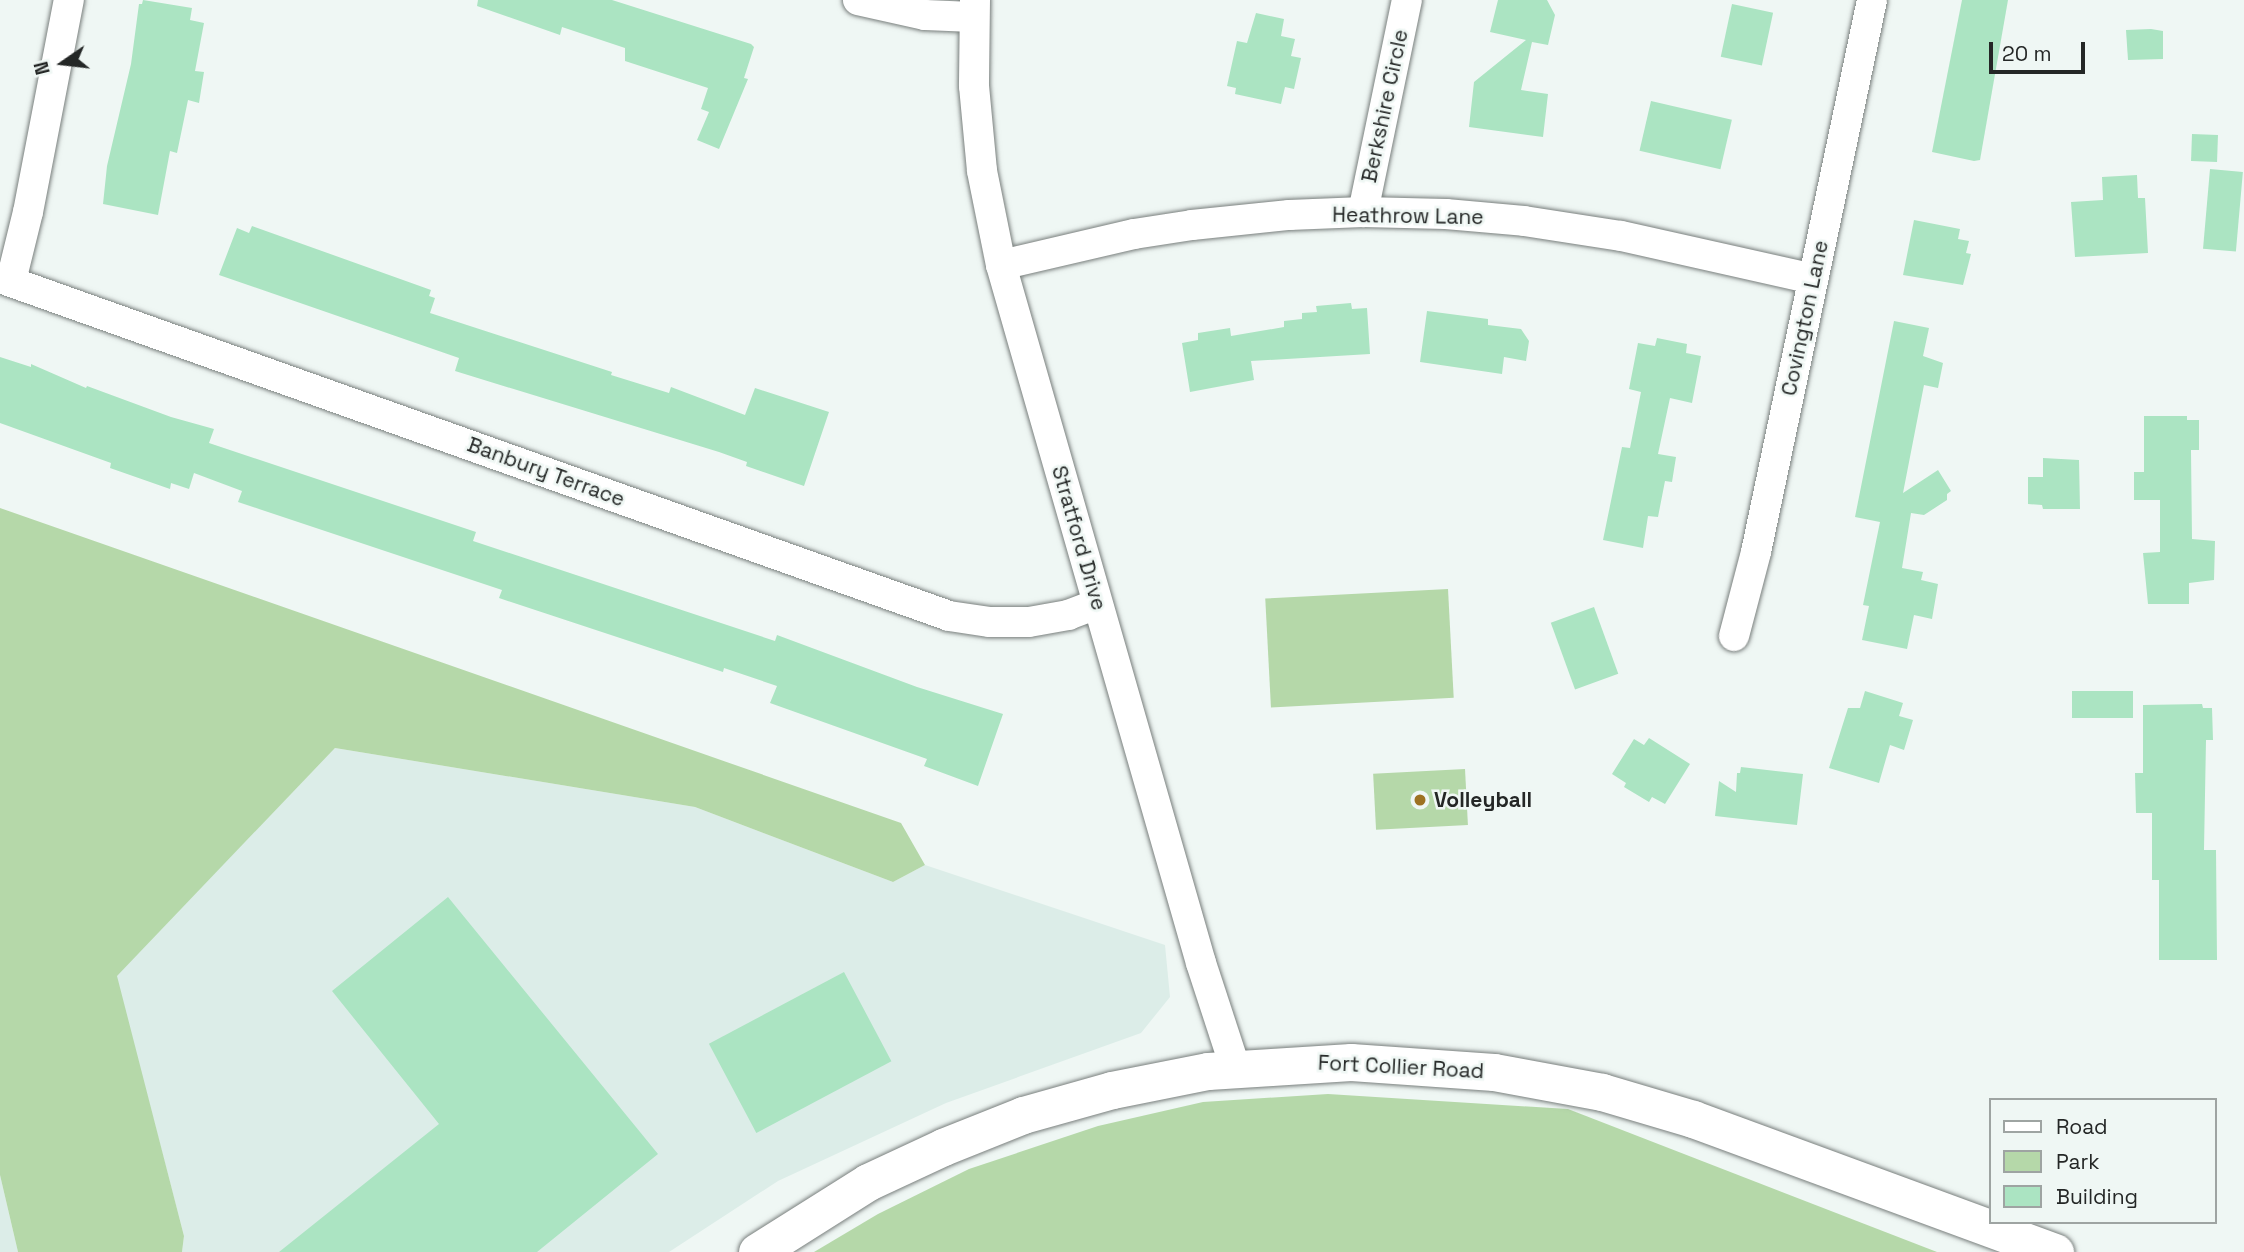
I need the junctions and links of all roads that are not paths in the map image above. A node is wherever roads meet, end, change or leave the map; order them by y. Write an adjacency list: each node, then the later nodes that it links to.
1 (69, 0): 9 (street)
2 (858, 0): 5 (street)
3 (1407, 0): 6 (street, Berkshire Circle)
4 (1872, 0): 8 (street, Covington Lane)
5 (974, 9): 7 (street, Stratford Drive)
6 (1363, 212): 7 (street, Heathrow Lane); 8 (street, Heathrow Lane)
7 (1001, 265): 10 (street, Stratford Drive)
8 (1813, 279): 11 (street, Covington Lane)
9 (5, 280): 10 (street, Banbury Terrace)
10 (1097, 604): 12 (street, Stratford Drive)
11 (1734, 636)
12 (1235, 1067): 13 (street, Fort Collier Road); 14 (street, Fort Collier Road)
13 (757, 1252)
14 (2055, 1252)

